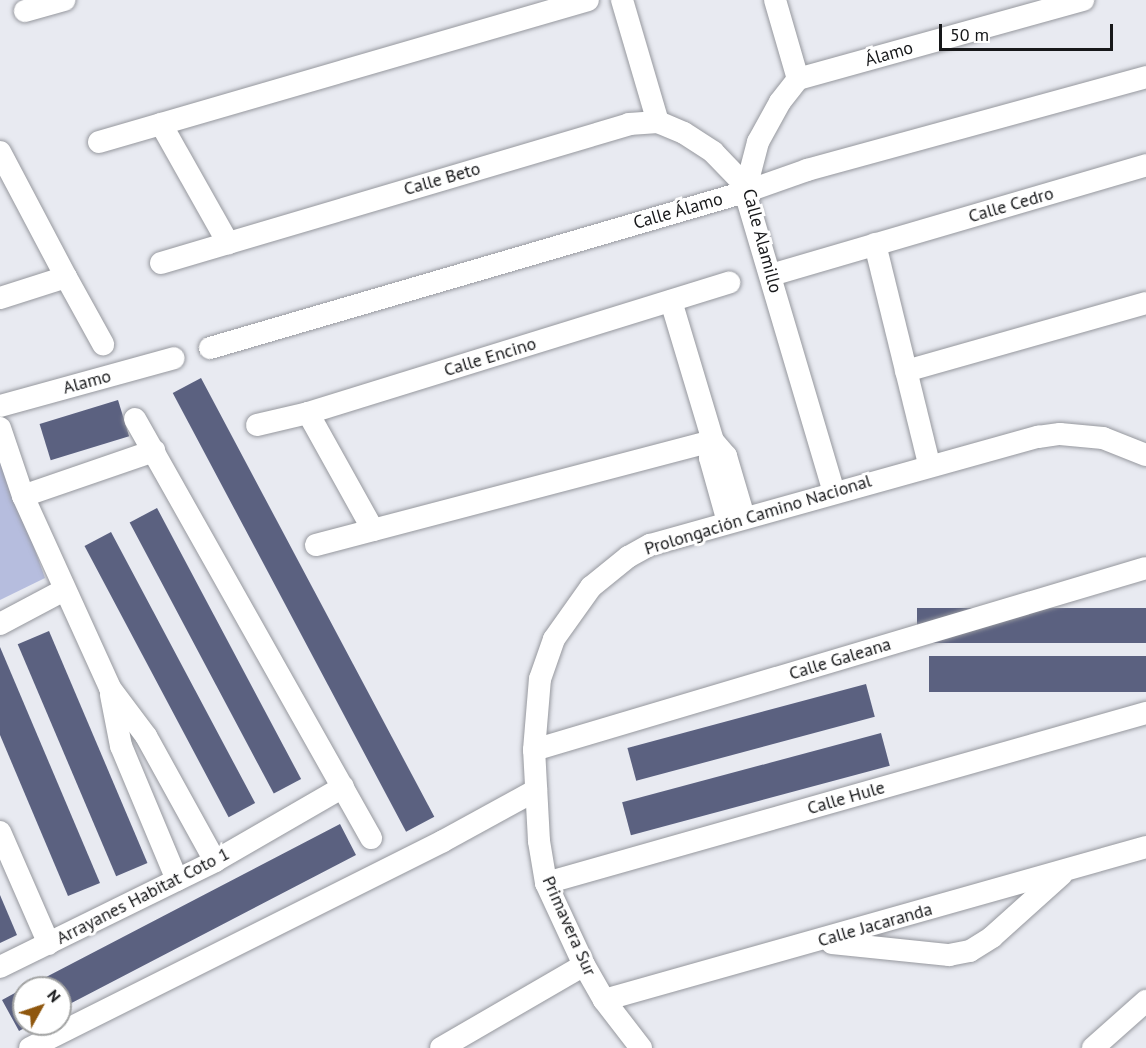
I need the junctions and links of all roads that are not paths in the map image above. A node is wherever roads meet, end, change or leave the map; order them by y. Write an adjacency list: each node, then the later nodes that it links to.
1 (64, 0): 6 (street)
2 (588, 0): 10 (street)
3 (622, 0): 9 (street)
4 (775, 0): 8 (street)
5 (1083, 0): 8 (street, Álamo)
6 (25, 11)
7 (1146, 78): 14 (street, Calle Álamo)
8 (798, 79): 14 (street, Calle Alamillo)
9 (658, 122): 14 (street); 15 (street, Calle Beto)
10 (161, 124): 11 (street); 15 (street)
11 (99, 142)
12 (0, 152): 19 (street)
13 (1146, 165): 16 (street, Calle Cedro)
14 (746, 188): 18 (street, Calle Alamillo); 25 (street, Calle Álamo)
15 (228, 243): 17 (street, Calle Beto)
16 (875, 244): 18 (street, Calle Cedro); 27 (street)
17 (161, 263)
18 (771, 275): 37 (street, Calle Alamillo)
19 (66, 277): 21 (street); 24 (street)
20 (729, 283): 22 (street, Calle Encino)
21 (0, 298)
22 (671, 301): 29 (street, Calle Encino); 33 (street)
23 (1146, 303): 27 (street)
24 (104, 344)
25 (210, 348)
26 (174, 358): 28 (street, Alamo)
27 (906, 371): 36 (street)
28 (0, 406)
29 (308, 413): 31 (street, Calle Encino); 40 (street)
30 (135, 419): 34 (street)
31 (257, 425)
32 (0, 428): 38 (street)
33 (712, 441): 39 (street); 40 (street)
34 (154, 451): 38 (street); 48 (street)
35 (1146, 455): 36 (street, Prolongación Camino Nacional)
36 (929, 464): 37 (street, Prolongación Camino Nacional)
37 (834, 492): 39 (street, Prolongación Camino Nacional)
38 (24, 496): 43 (street)
39 (736, 520): 47 (street, Prolongación Camino Nacional)
40 (373, 530): 41 (street)
41 (316, 545)
42 (1146, 568): 47 (street, Calle Galeana)
43 (64, 590): 44 (street); 45 (street)
44 (0, 624)
45 (110, 688): 53 (street); 55 (street)
46 (1146, 713): 56 (street, Calle Hule)
47 (534, 750): 49 (street, Prolongación Camino Nacional)
48 (343, 787): 51 (street); 53 (street, Arrayanes Habitat Coto 1)
49 (536, 790): 56 (street, Primavera Sur); 64 (street)
50 (0, 831): 58 (street, Arrayanes Habitat Coto 1)
51 (371, 838)
52 (1146, 847): 54 (street, Calle Jacaranda)
53 (215, 861): 55 (street, Arrayanes Habitat Coto 1)
54 (1065, 871): 57 (street, Calle Jacaranda); 57 (street)
55 (177, 880): 58 (street, Arrayanes Habitat Coto 1)
56 (546, 882): 59 (street, Primavera Sur)
57 (818, 941): 61 (street, Calle Jacaranda)
58 (49, 944): 60 (street)
59 (584, 965): 61 (street, Primavera Sur); 65 (street)
60 (0, 967)
61 (604, 1000): 66 (street, Primavera Sur)
62 (1146, 1001): 63 (street)
63 (1100, 1046)
64 (30, 1048)
65 (441, 1048)
66 (640, 1048)

